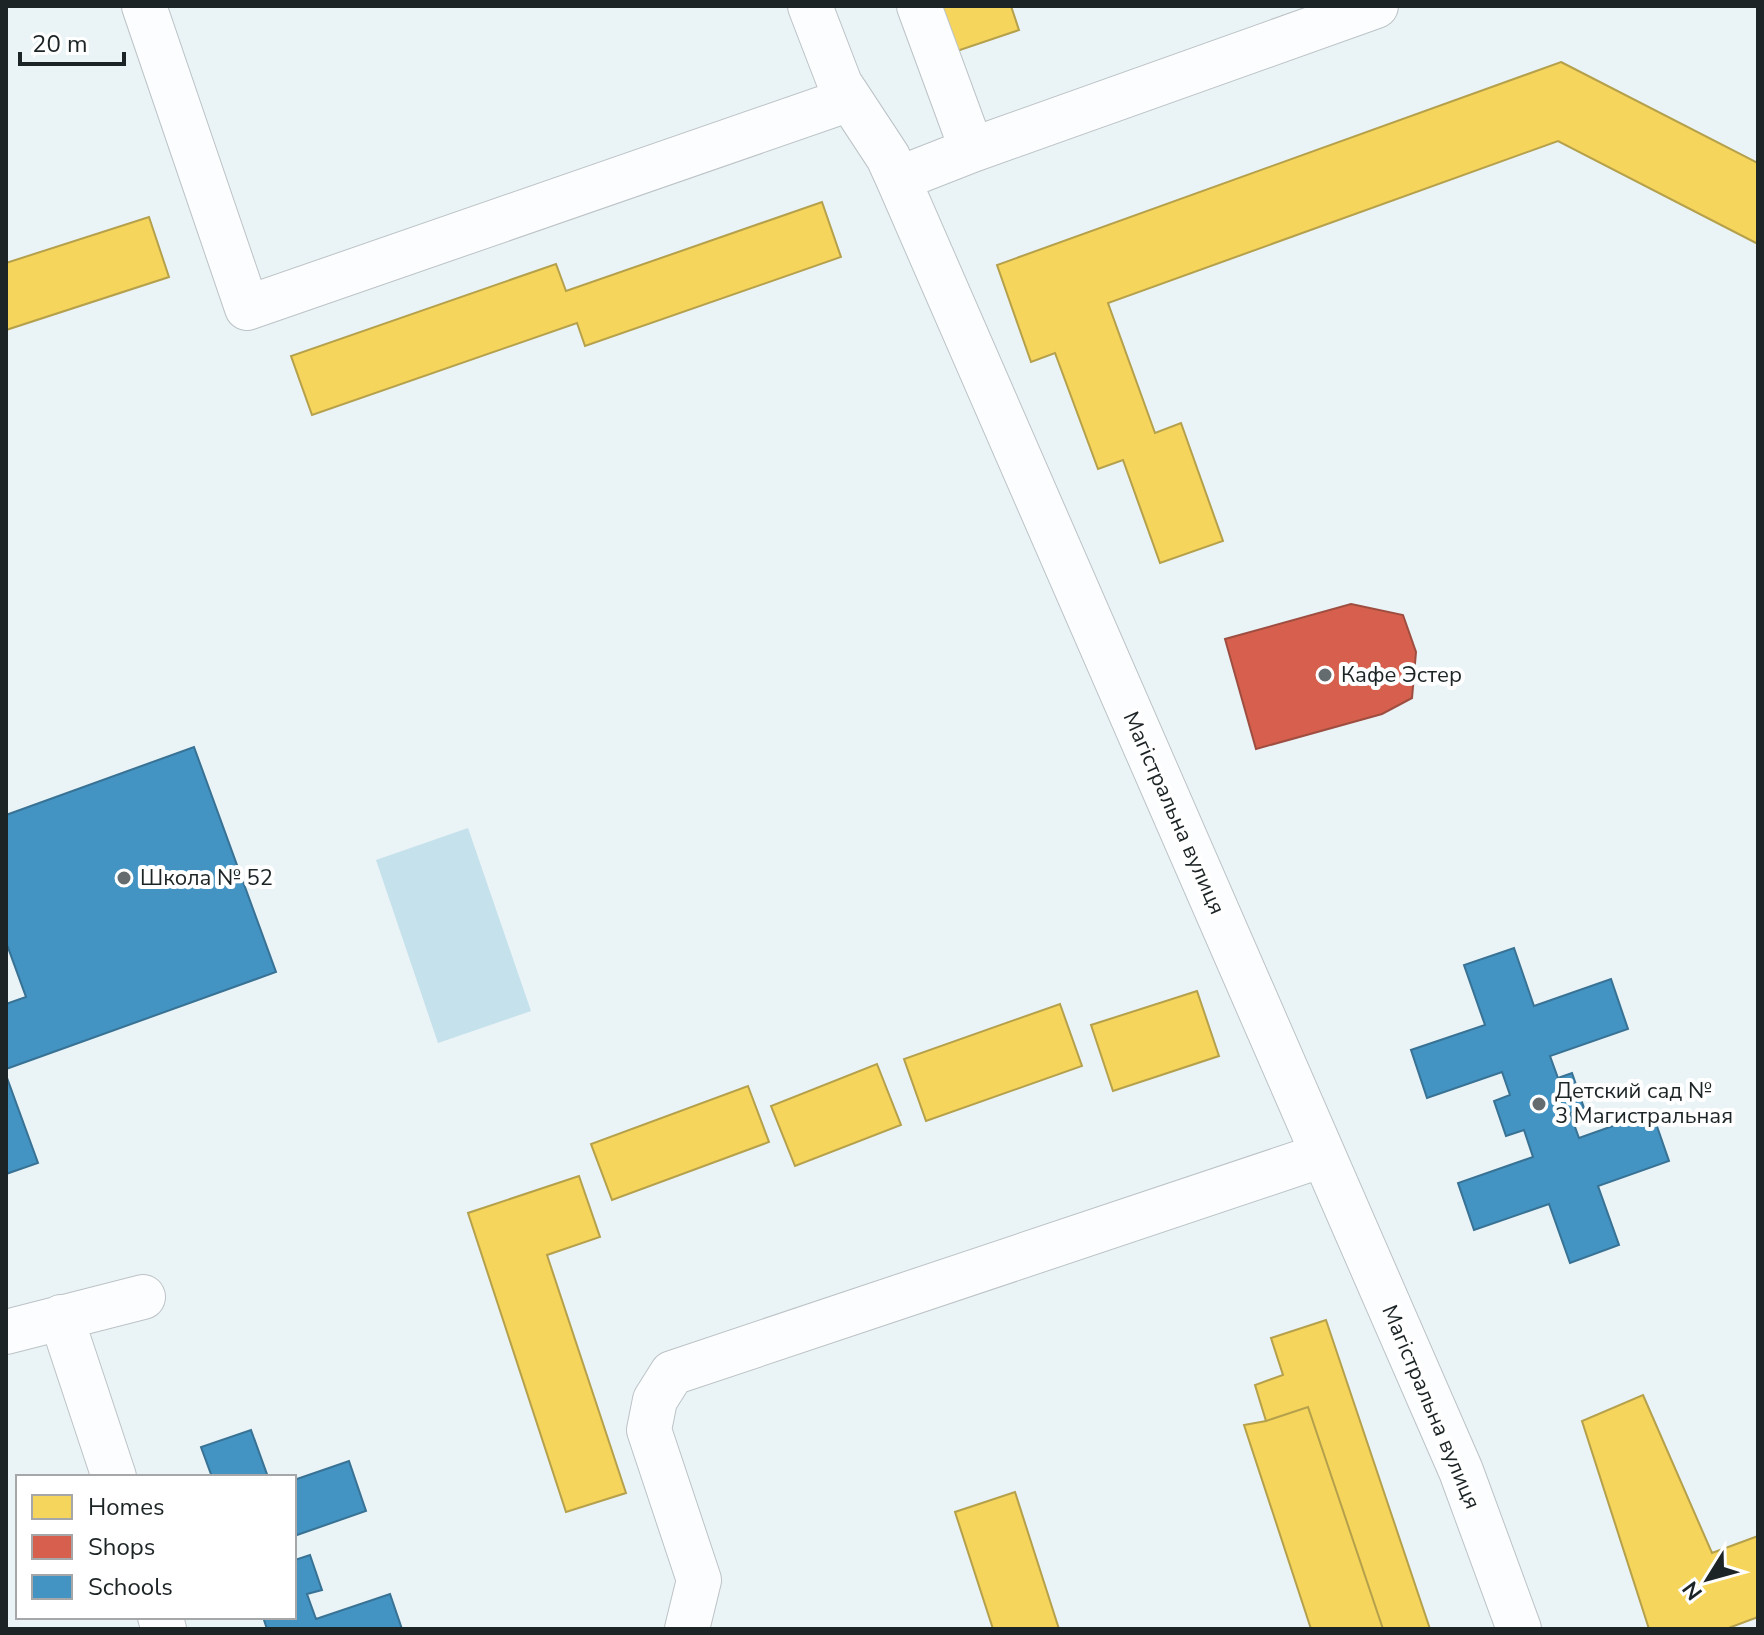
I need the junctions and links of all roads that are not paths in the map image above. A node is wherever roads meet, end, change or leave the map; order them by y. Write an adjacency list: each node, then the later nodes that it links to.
1 (144, 6): 5 (street)
2 (810, 6): 5 (street, Магістральна вулиця)
3 (919, 6): 6 (street)
4 (1376, 6): 6 (street)
5 (850, 99): 7 (street, Магістральна вулиця)
6 (972, 150): 7 (street)
7 (898, 179): 8 (street, Магістральна вулиця)
8 (1323, 1155): 13 (street); 14 (street, Магістральна вулиця)
9 (143, 1297): 10 (street)
10 (61, 1317): 11 (street); 12 (street)
11 (6, 1332)
12 (113, 1475)
13 (687, 1629)
14 (1519, 1629)

